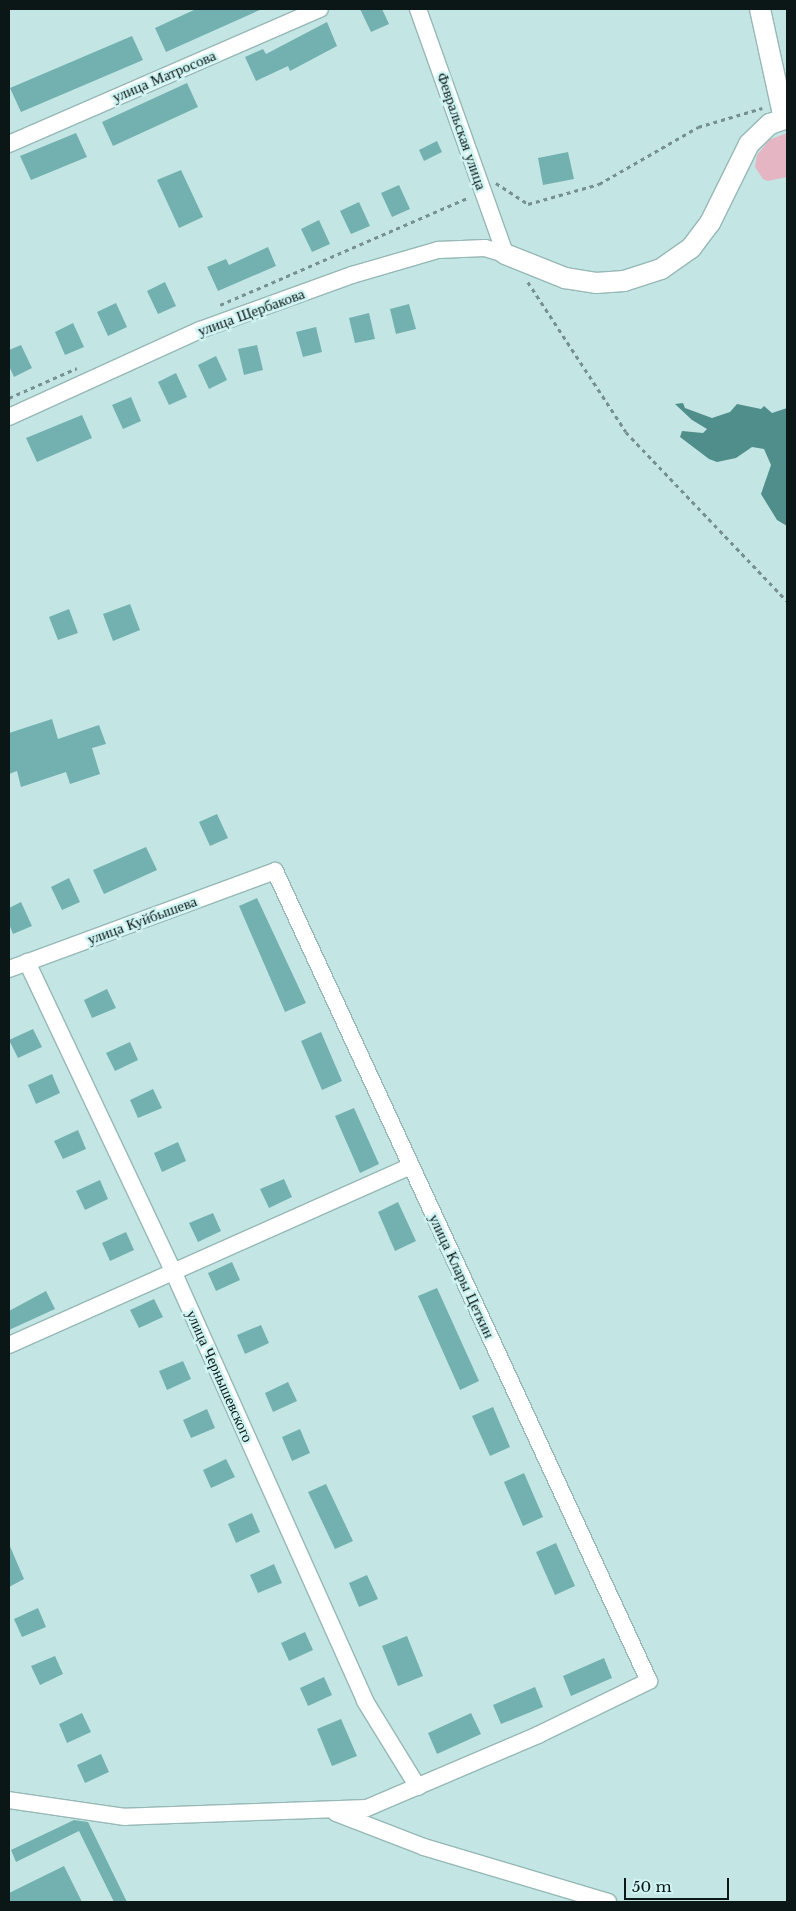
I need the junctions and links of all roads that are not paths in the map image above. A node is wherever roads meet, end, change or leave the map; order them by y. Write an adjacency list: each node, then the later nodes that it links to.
1 (320, 9): 5 (street, улица Матросова)
2 (418, 9): 6 (street, Февральская улица)
3 (760, 9): 4 (street)
4 (784, 113): 6 (street)
5 (9, 144)
6 (509, 255): 7 (street, улица Щербакова)
7 (9, 417)
8 (275, 871): 9 (street, улица Куйбышева); 11 (street, улица Клары Цеткин)
9 (27, 962): 10 (street, улица Куйбышева); 12 (street, улица Чернышевского)
10 (9, 969)
11 (411, 1166): 12 (street); 14 (street, улица Клары Цеткин)
12 (173, 1271): 13 (street); 14 (street, улица Чернышевского)
13 (9, 1346)
14 (418, 1787): 16 (street)
15 (9, 1800): 16 (street)
16 (329, 1811): 17 (street)
17 (608, 1902)

